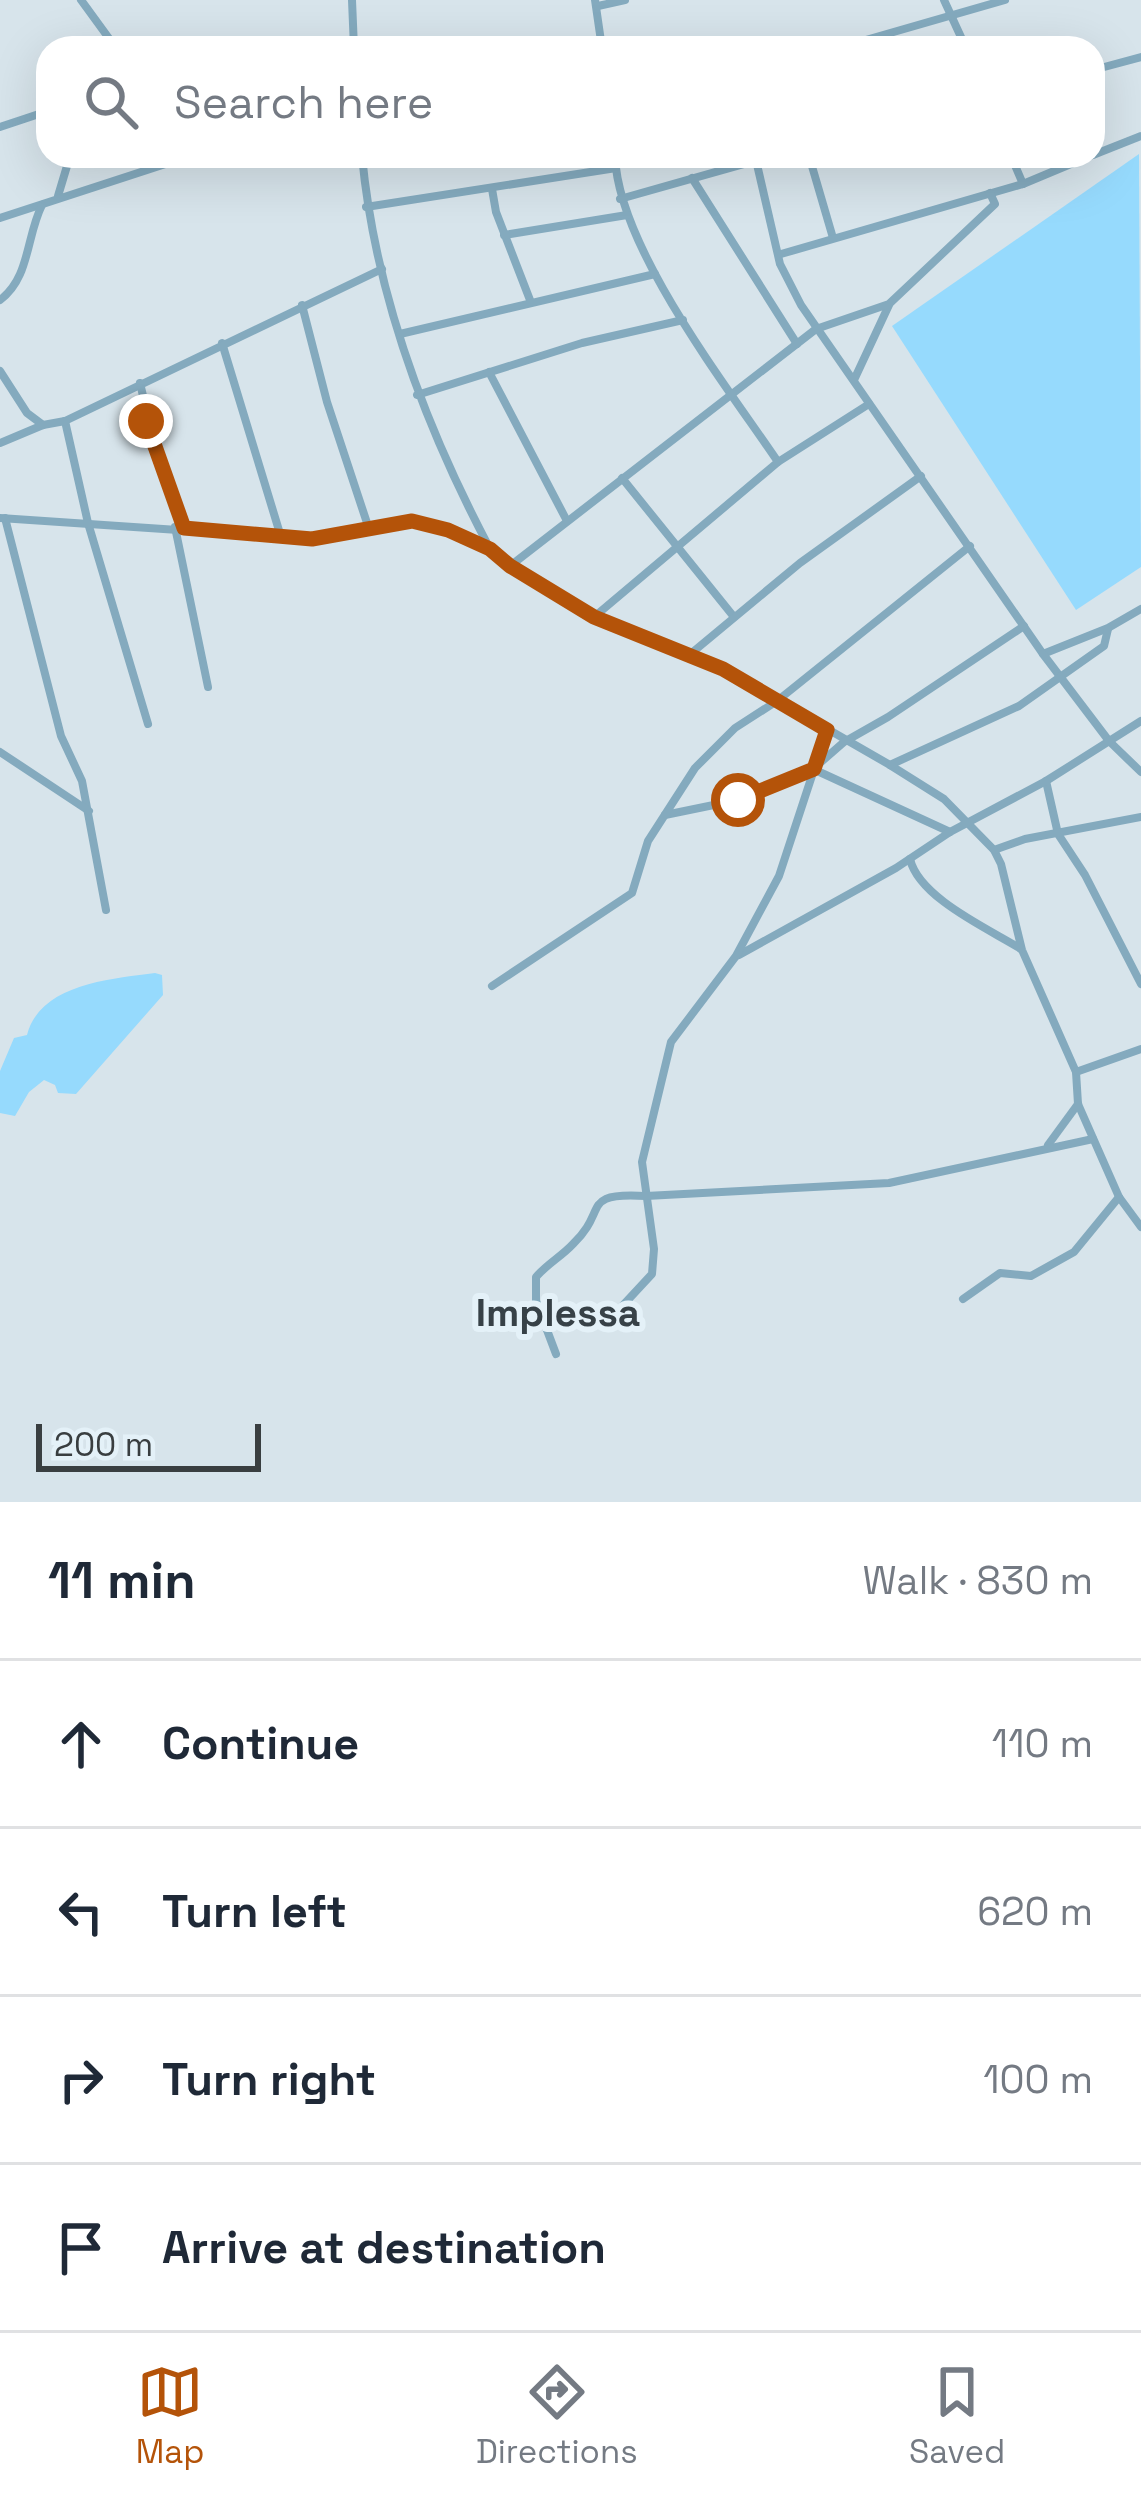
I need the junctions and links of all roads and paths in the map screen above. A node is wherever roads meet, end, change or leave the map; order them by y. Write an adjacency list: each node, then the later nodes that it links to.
1 (81, 0): 8 (street)
2 (352, 0): 9 (street)
3 (625, 0): 6 (street)
4 (944, 0): 7 (street)
5 (1005, 0): 7 (street)
6 (597, 3): 10 (street)
7 (952, 17): 11 (street); 12 (street)
8 (107, 36)
9 (354, 36)
10 (601, 36)
11 (882, 36)
12 (961, 36)
13 (1141, 57): 14 (street)
14 (1105, 67)
15 (36, 115): 16 (street)
16 (0, 127)
17 (1141, 136): 18 (street)
18 (1105, 150)
19 (66, 168): 32 (street)
20 (152, 168): 32 (street)
21 (363, 168): 35 (street)
22 (616, 168): 30 (street); 33 (street)
23 (727, 168): 28 (street)
24 (757, 168): 40 (street)
25 (812, 168): 39 (street)
26 (1017, 168): 29 (street)
27 (1061, 168): 29 (street)
28 (692, 178): 33 (street); 51 (street)
29 (1023, 184): 31 (street)
30 (492, 189): 35 (street); 38 (street)
31 (990, 193): 39 (street); 46 (street)
32 (57, 198): 34 (street)
33 (620, 199): 36 (street)
34 (43, 203): 37 (street); 43 (street)
35 (367, 207): 41 (street)
36 (627, 215): 38 (street); 42 (street)
37 (0, 218)
38 (504, 235): 44 (street)
39 (833, 238): 40 (street)
40 (781, 254): 48 (street)
41 (382, 269): 45 (street); 49 (street)
42 (655, 274): 44 (street); 47 (street)
43 (0, 300)
44 (530, 300): 49 (street)
45 (302, 304): 50 (street); 69 (street)
46 (889, 304): 48 (street); 54 (street)
47 (683, 320): 53 (street); 56 (street)
48 (816, 329): 51 (street); 54 (street)
49 (400, 334): 57 (street)
50 (222, 343): 55 (street); 70 (street)
51 (797, 344): 56 (street)
52 (0, 371): 60 (street)
53 (489, 373): 57 (street); 66 (street)
54 (854, 380): 58 (street)
55 (140, 383): 59 (street); 68 (street)
56 (733, 392): 62 (street); 64 (street)
57 (417, 395): 73 (street)
58 (869, 404): 62 (street); 63 (street)
59 (64, 421): 60 (street); 67 (street)
60 (43, 424): 61 (street)
61 (0, 443)
62 (778, 462): 71 (street)
63 (921, 476): 72 (street); 76 (street)
64 (622, 478): 66 (street); 71 (street)
65 (2, 518): 67 (street); 95 (street)
66 (567, 521): 74 (street)
67 (88, 523): 68 (street); 86 (street)
68 (179, 528): 70 (street); 83 (street)
69 (369, 529): 70 (street); 73 (street)
70 (281, 537)
71 (680, 545): 76 (street); 77 (street)
72 (970, 545): 78 (street); 84 (street)
73 (490, 549): 74 (street)
74 (510, 566): 77 (street)
75 (1141, 609): 79 (street)
76 (734, 616): 81 (street)
77 (594, 617): 81 (street)
78 (1024, 626): 80 (street); 89 (street)
79 (1108, 628): 80 (street); 82 (street)
80 (1043, 654): 82 (street)
81 (687, 656): 84 (street)
82 (1061, 679): 88 (street); 91 (street)
83 (208, 687)
84 (776, 701): 87 (street); 96 (street)
85 (1141, 721): 88 (street)
86 (148, 724)
87 (827, 730): 89 (street); 92 (street)
88 (1109, 741): 93 (street); 94 (street)
89 (844, 742): 91 (street); 92 (street)
90 (0, 752): 95 (street)
91 (890, 765): 98 (street)
92 (814, 769): 96 (street); 99 (street); 105 (street)
93 (1141, 772)
94 (1046, 781): 98 (street); 100 (street)
95 (89, 811): 103 (street)
96 (665, 815): 109 (street)
97 (1141, 817): 100 (street)
98 (971, 823): 99 (street); 101 (street)
99 (950, 832): 102 (street)
100 (1058, 833): 101 (street); 107 (street)
101 (994, 850): 104 (street)
102 (910, 860): 104 (street); 105 (street)
103 (106, 910)
104 (1022, 950): 111 (street)
105 (736, 956): 115 (street)
106 (1141, 958): 107 (street)
107 (1129, 961): 108 (street)
108 (1141, 984)
109 (492, 986)
110 (1141, 1049): 111 (street)
111 (1076, 1072): 112 (street)
112 (1078, 1104): 113 (street); 114 (street)
113 (1093, 1138): 114 (street); 116 (street)
114 (1047, 1146): 115 (street)
115 (646, 1196): 119 (street); 120 (street)
116 (1119, 1197): 117 (street); 118 (street)
117 (1141, 1227)
118 (963, 1300)
119 (613, 1316)
120 (556, 1354)

